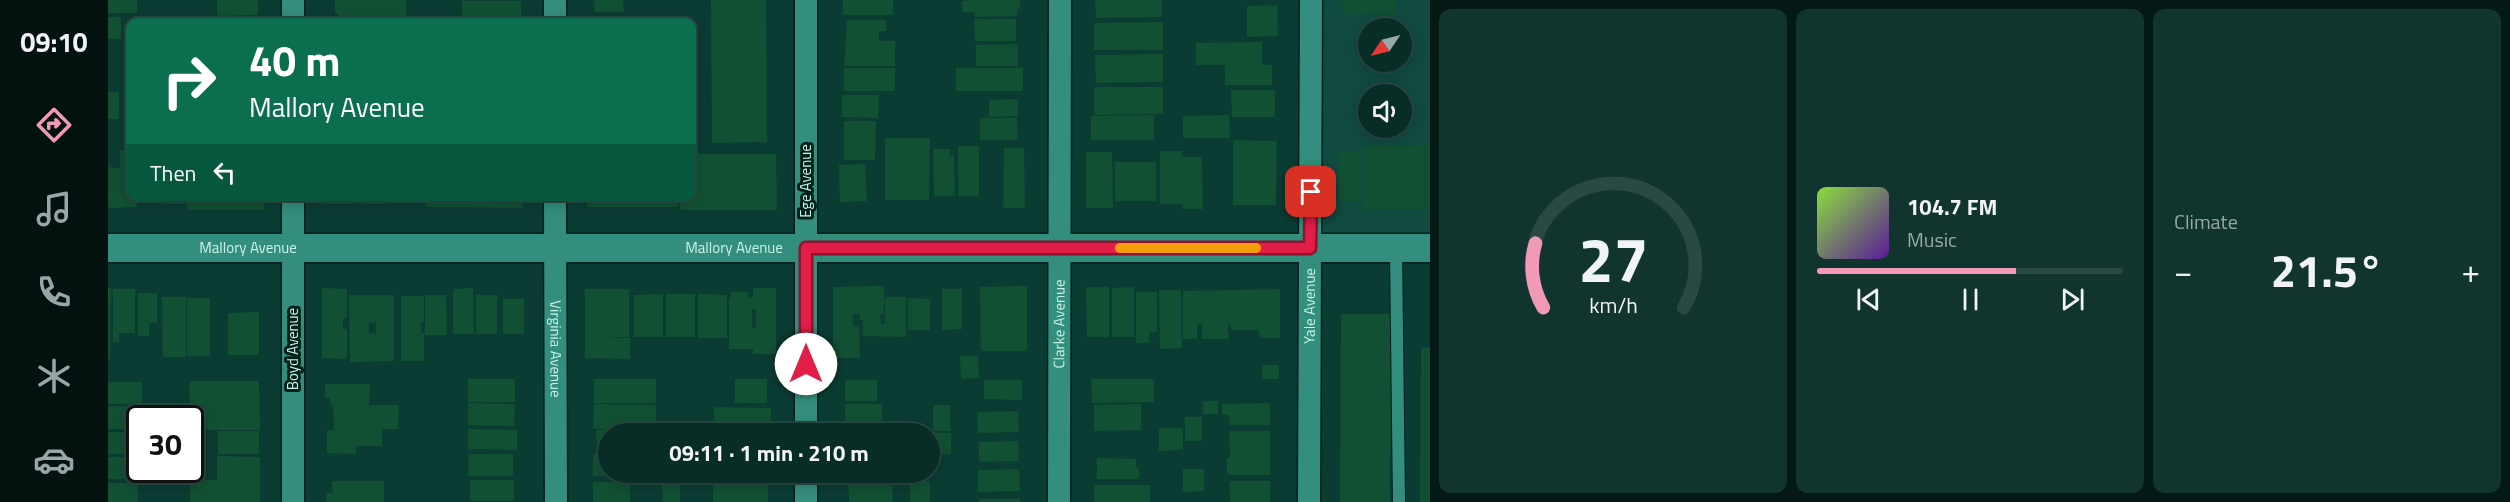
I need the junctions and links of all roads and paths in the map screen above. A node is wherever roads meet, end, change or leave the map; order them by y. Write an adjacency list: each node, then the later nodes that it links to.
1 (293, 0): 6 (street)
2 (555, 0): 7 (street)
3 (806, 0): 13 (street, Ege Avenue)
4 (1060, 0): 17 (street, Clarke Avenue)
5 (1311, 0): 14 (street, Yale Avenue)
6 (293, 18)
7 (555, 18)
8 (293, 201): 11 (street, Boyd Avenue)
9 (555, 201): 12 (street, Virginia Avenue)
10 (108, 248): 11 (street, Mallory Avenue)
11 (293, 248): 12 (street, Mallory Avenue); 20 (street, Boyd Avenue)
12 (555, 248): 13 (street, Mallory Avenue); 21 (street, Virginia Avenue)
13 (806, 248): 17 (street, Mallory Avenue); 18 (street, Ege Avenue)
14 (1310, 248): 15 (street, Mallory Avenue); 17 (street, Mallory Avenue); 24 (street, Yale Avenue)
15 (1396, 248): 16 (street, Mallory Avenue); 25 (lane)
16 (1430, 248)
17 (1059, 249): 23 (street, Clarke Avenue)
18 (806, 423)
19 (806, 483): 22 (street)
20 (293, 502)
21 (556, 502)
22 (806, 502)
23 (1059, 502)
24 (1309, 502)
25 (1400, 502)

